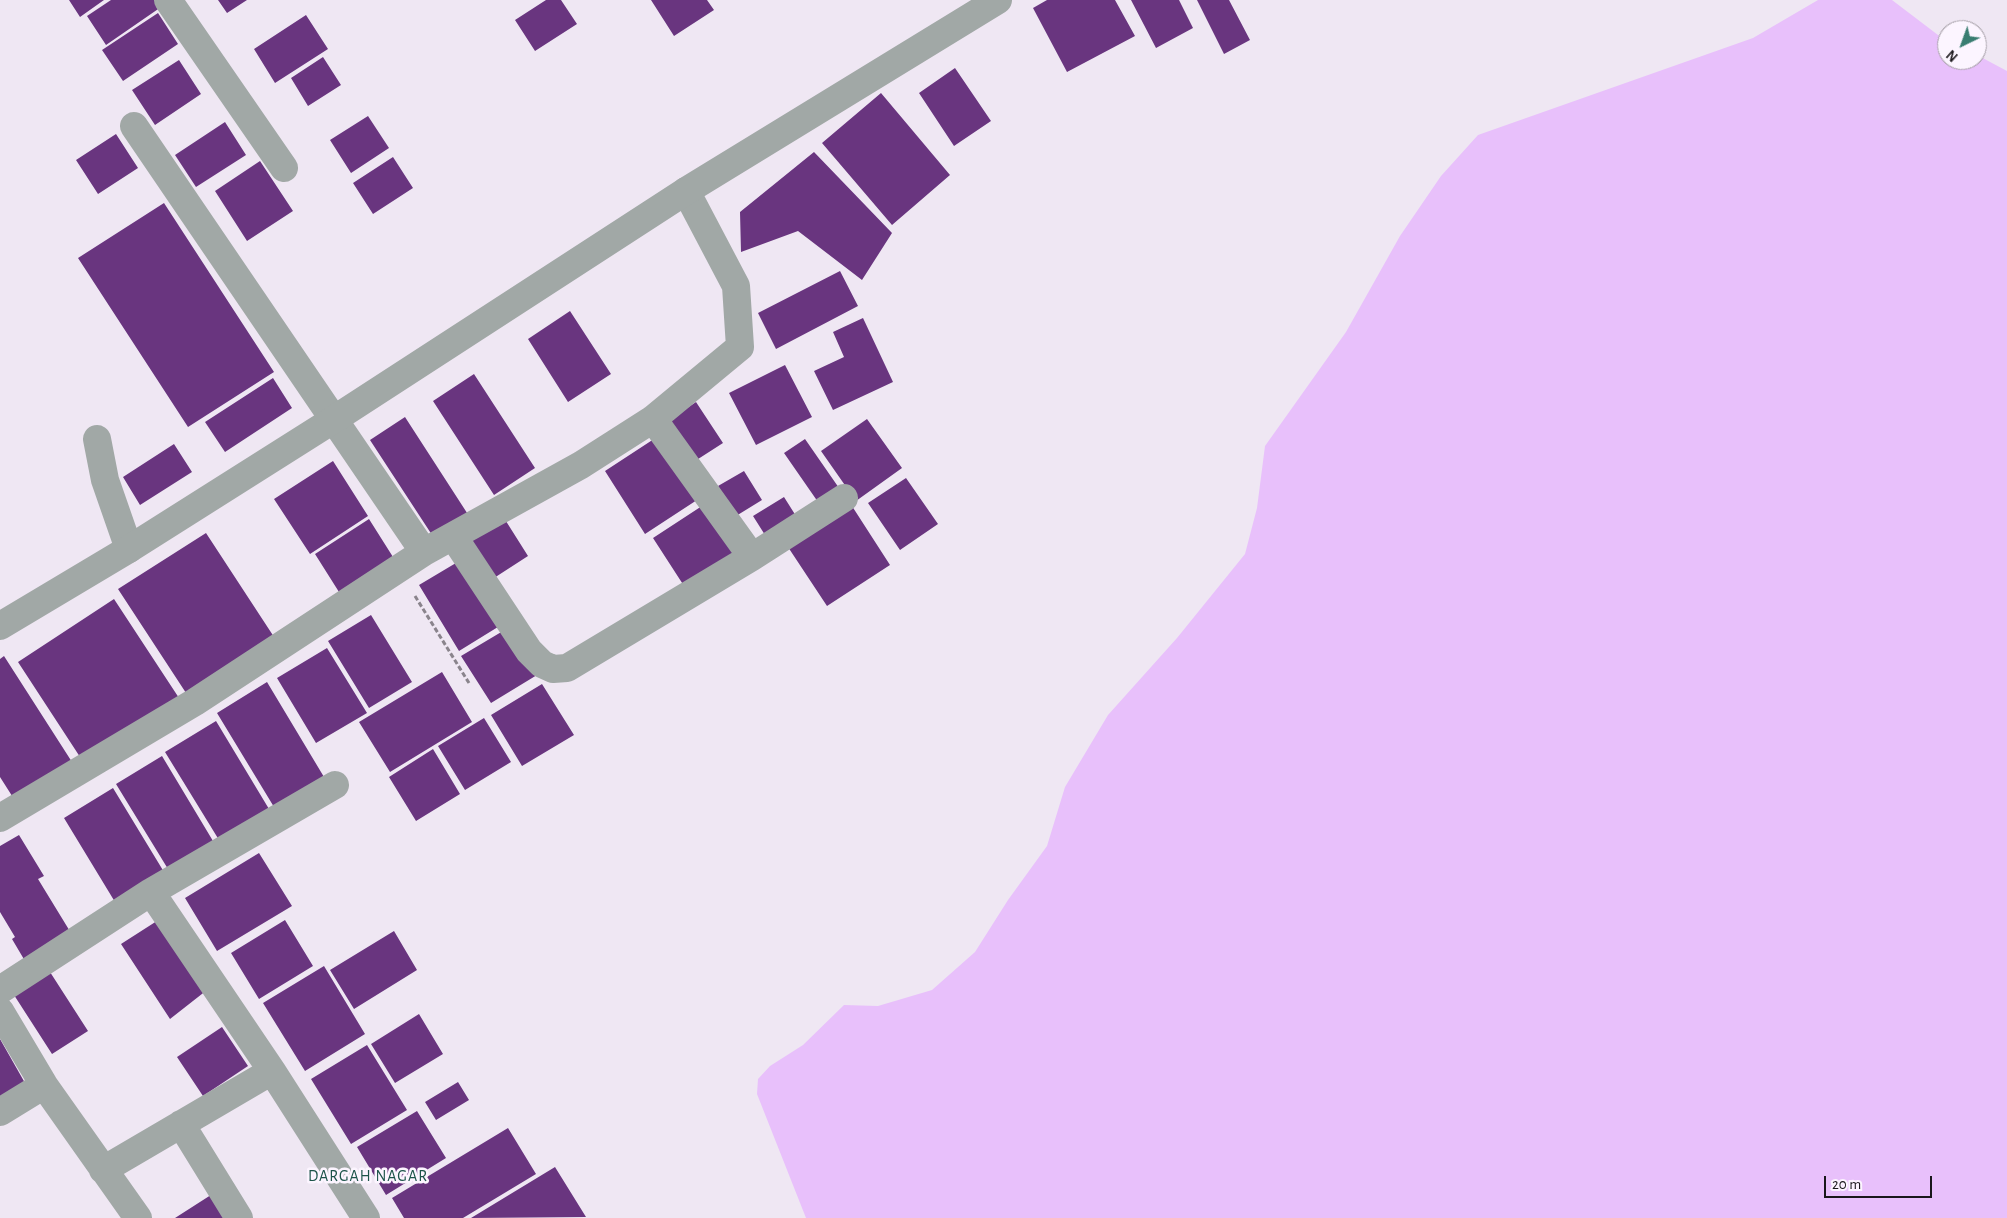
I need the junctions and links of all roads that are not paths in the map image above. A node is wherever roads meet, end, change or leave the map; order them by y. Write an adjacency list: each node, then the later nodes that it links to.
1 (168, 0): 4 (street)
2 (998, 0): 5 (street)
3 (134, 126): 7 (street)
4 (284, 168)
5 (686, 191): 6 (street); 7 (street)
6 (653, 419): 10 (street); 13 (street)
7 (333, 420): 11 (street); 12 (street)
8 (97, 439): 11 (street)
9 (844, 498): 13 (street)
10 (454, 536): 12 (street); 13 (street)
11 (128, 548): 14 (street)
12 (424, 552): 16 (street)
13 (752, 557)
14 (0, 626)
15 (335, 786): 17 (street)
16 (0, 818)
17 (151, 892): 18 (street); 20 (street)
18 (0, 990)
19 (0, 1011): 21 (street)
20 (272, 1071): 23 (street); 27 (street)
21 (44, 1085): 22 (street); 24 (street)
22 (0, 1112)
23 (181, 1124): 24 (street); 26 (street)
24 (103, 1170): 25 (street)
25 (138, 1218)
26 (239, 1218)
27 (366, 1218)

